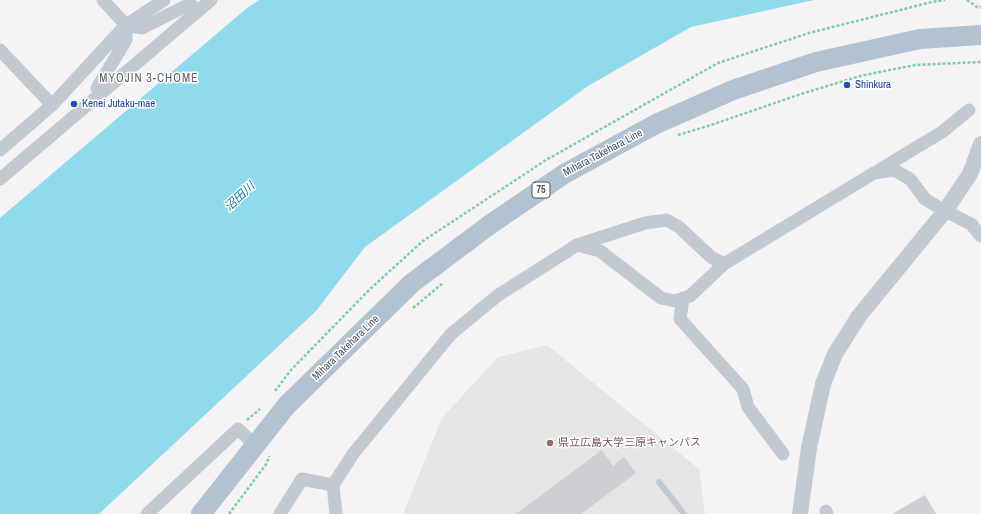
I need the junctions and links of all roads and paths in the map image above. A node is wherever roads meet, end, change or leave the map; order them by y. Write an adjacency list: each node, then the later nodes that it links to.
1 (103, 0): 7 (street)
2 (164, 0): 7 (street)
3 (211, 0): 6 (street)
4 (967, 0): 5 (path)
5 (981, 7)
6 (198, 11): 7 (street); 11 (street)
7 (126, 25): 11 (street); 12 (street)
8 (981, 35): 26 (main road, Mihara Takehara Line / 75)
9 (0, 50): 12 (street)
10 (981, 62): 14 (path)
11 (100, 94): 18 (street)
12 (52, 105): 16 (street)
13 (969, 110): 17 (street)
14 (674, 136)
15 (981, 144): 19 (street)
16 (0, 150)
17 (874, 173): 19 (street); 22 (street)
18 (0, 179)
19 (944, 211): 20 (street); 36 (street)
20 (981, 236)
21 (576, 245): 22 (street); 24 (street); 29 (street)
22 (724, 264): 24 (street)
23 (445, 282): 25 (path)
24 (683, 298): 27 (street)
25 (408, 312)
26 (263, 447): 30 (street); 31 (main road, Mihara Takehara Line / 75); 32 (path)
27 (783, 454)
28 (659, 482): 35 (lane)
29 (333, 485): 33 (street); 34 (street)
30 (147, 514)
31 (201, 514)
32 (229, 514)
33 (280, 514)
34 (336, 514)
35 (684, 514)
36 (800, 514)

